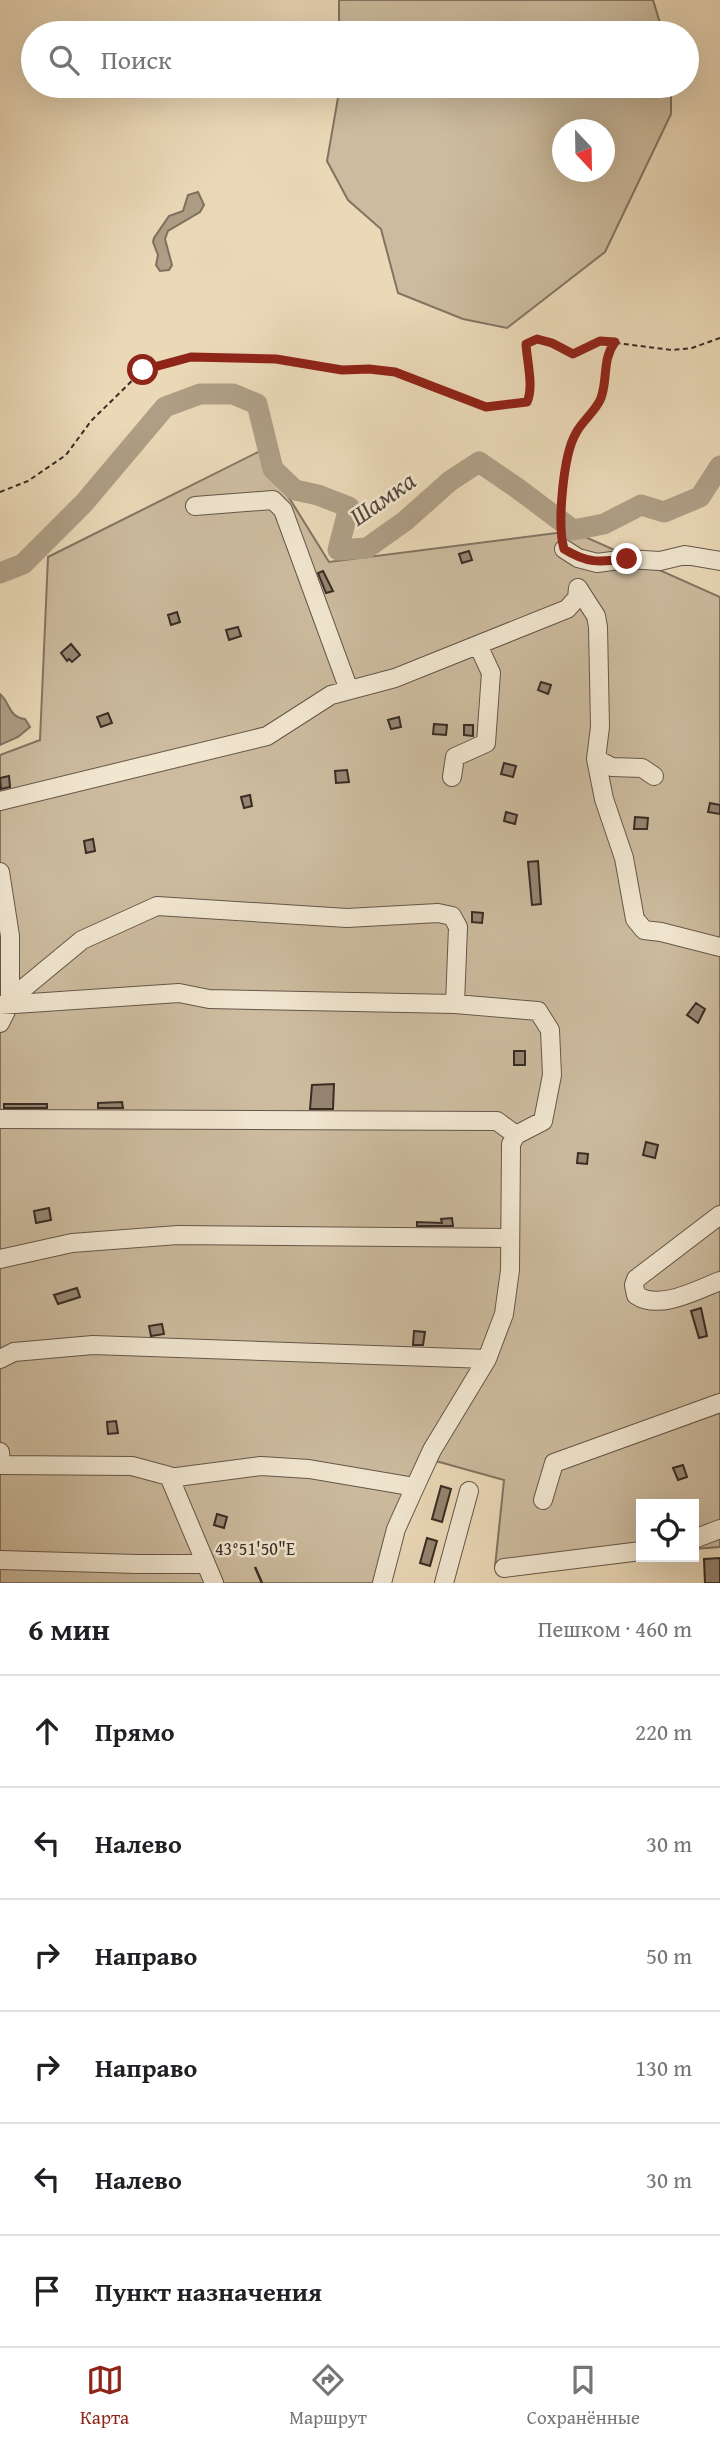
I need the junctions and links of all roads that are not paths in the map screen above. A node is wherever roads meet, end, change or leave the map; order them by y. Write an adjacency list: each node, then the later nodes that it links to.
1 (195, 506): 5 (lane)
2 (564, 549): 3 (lane)
3 (720, 561)
4 (478, 645): 5 (lane); 6 (lane); 8 (lane)
5 (349, 690): 9 (lane)
6 (596, 759): 7 (lane); 11 (lane)
7 (654, 776)
8 (453, 777)
9 (0, 802)
10 (0, 872): 12 (lane)
11 (720, 947)
12 (5, 1004): 13 (lane); 13 (lane); 14 (lane)
13 (455, 1004): 16 (lane)
14 (0, 1023)
15 (0, 1119): 16 (lane)
16 (516, 1135): 18 (lane)
17 (720, 1215): 20 (lane)
18 (510, 1238): 19 (lane); 22 (lane)
19 (0, 1259)
20 (720, 1281)
21 (0, 1359): 22 (lane)
22 (487, 1359): 27 (lane)
23 (720, 1403): 29 (lane)
24 (0, 1452): 25 (lane)
25 (0, 1465): 26 (lane)
26 (169, 1478): 27 (lane); 34 (lane)
27 (415, 1487): 37 (lane)
28 (469, 1491): 38 (lane)
29 (543, 1500)
30 (720, 1529): 31 (lane)
31 (699, 1537)
32 (636, 1552): 35 (lane)
33 (0, 1560): 34 (lane)
34 (206, 1564): 36 (lane)
35 (504, 1568)
36 (214, 1583)
37 (382, 1583)
38 (444, 1583)

